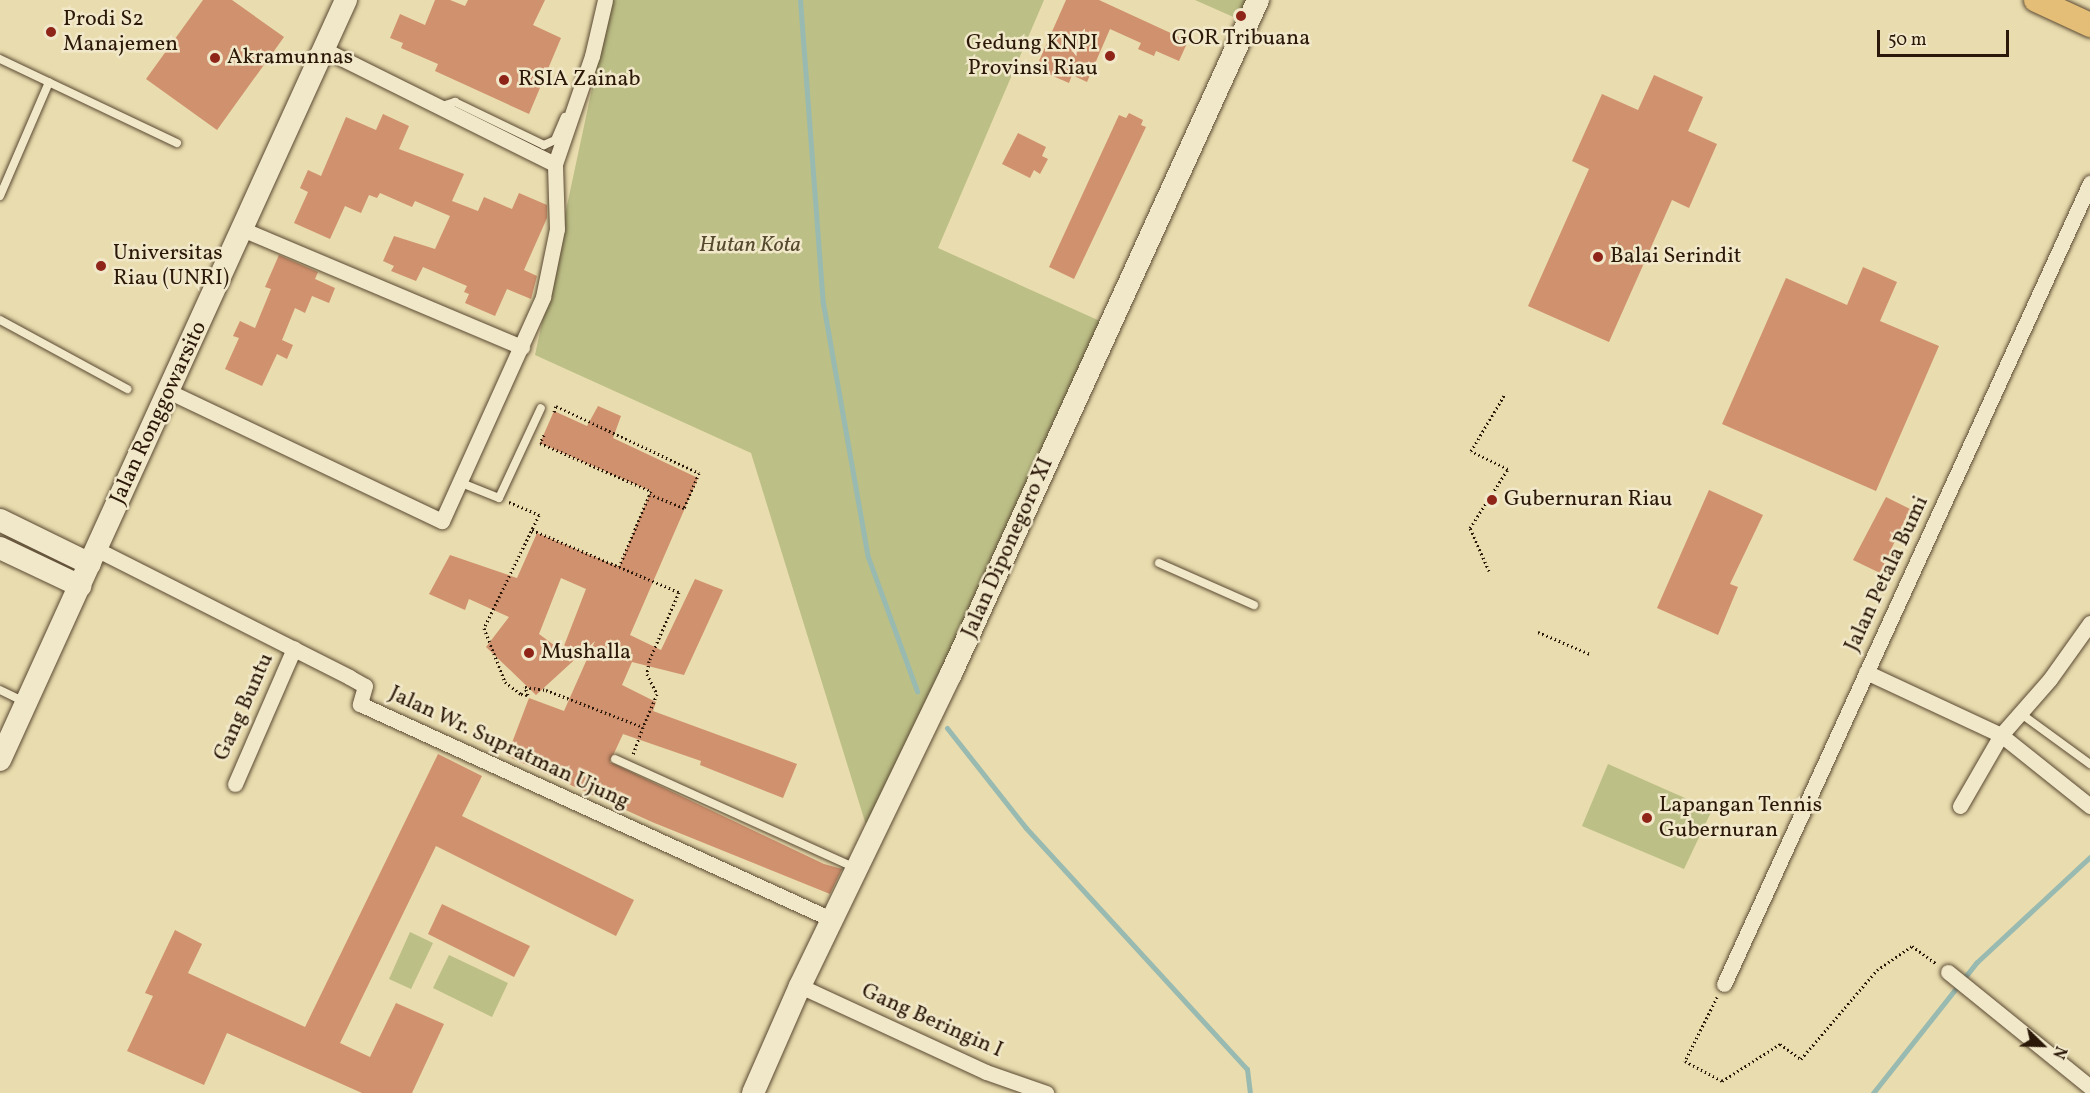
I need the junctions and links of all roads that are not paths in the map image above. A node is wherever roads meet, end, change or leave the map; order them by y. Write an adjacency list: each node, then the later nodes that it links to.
1 (346, 0): 6 (street, Jalan Ronggowarsito)
2 (605, 0): 10 (street)
3 (1258, 0): 41 (street, Jalan Diponegoro XI)
4 (2036, 0): 5 (main road)
5 (2090, 25)
6 (323, 50): 9 (street); 15 (street, Jalan Ronggowarsito)
7 (0, 59): 8 (lane)
8 (49, 82): 11 (lane); 14 (lane)
9 (441, 107): 10 (lane); 12 (street)
10 (573, 112): 12 (street)
11 (177, 143)
12 (555, 164): 17 (street)
13 (2090, 183): 30 (street, Jalan Petala Bumi)
14 (0, 196)
15 (242, 229): 17 (street); 19 (street, Jalan Ronggowarsito)
16 (0, 320): 18 (lane)
17 (522, 347): 21 (street)
18 (127, 389)
19 (170, 392): 21 (street); 24 (street, Jalan Ronggowarsito)
20 (541, 408): 21 (lane)
21 (459, 482)
22 (0, 520): 24 (street)
23 (0, 548): 26 (street)
24 (93, 556): 26 (street, Jalan Ronggowarsito); 29 (street, Jalan Wr. Supratman Ujung)
25 (1159, 563): 27 (lane)
26 (80, 586): 32 (street, Jalan Ronggowarsito)
27 (1254, 605)
28 (2090, 623): 33 (street)
29 (294, 648): 38 (street, Gang Buntu); 42 (street, Jalan Wr. Supratman Ujung)
30 (1866, 672): 34 (street); 44 (street, Jalan Petala Bumi)
31 (0, 690): 32 (lane)
32 (27, 703): 36 (street, Jalan Ronggowarsito)
33 (2020, 713): 34 (street); 37 (lane)
34 (2001, 735): 39 (street); 40 (street)
35 (615, 759): 41 (lane)
36 (0, 760)
37 (2090, 764)
38 (235, 784)
39 (1960, 806)
40 (2090, 806)
41 (856, 868): 42 (street, Jalan Diponegoro XI)
42 (833, 920): 45 (street, Jalan Diponegoro XI)
43 (1948, 972): 46 (street)
44 (1724, 984)
45 (800, 986): 47 (street, Jalan Diponegoro XI); 48 (street, Gang Beringin I)
46 (2090, 1087)
47 (753, 1093)
48 (1046, 1093)

